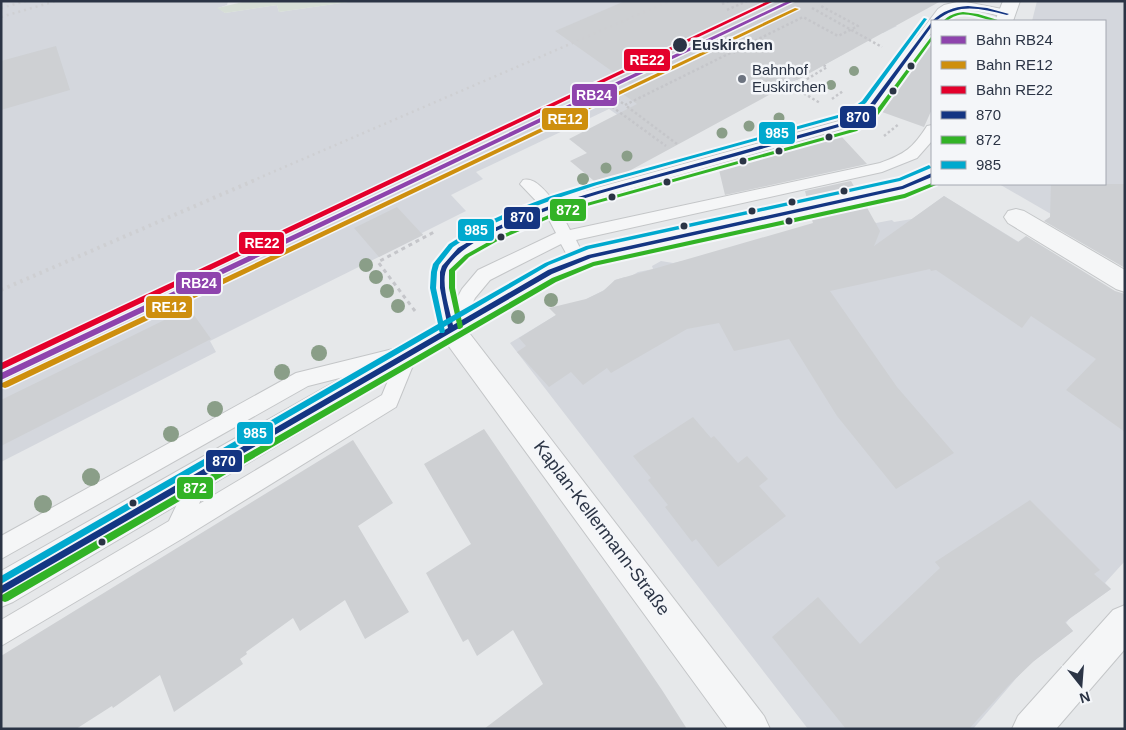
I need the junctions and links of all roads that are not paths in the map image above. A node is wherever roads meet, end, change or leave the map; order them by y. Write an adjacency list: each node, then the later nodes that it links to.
1 (1008, 12): 2 (lane); 3 (lane)
2 (935, 20)
3 (980, 20)
4 (931, 26): 8 (lane)
5 (931, 130): 10 (lane)
6 (931, 175): 11 (street)
7 (528, 184): 8 (lane)
8 (550, 206): 10 (lane); 13 (lane)
9 (1016, 217): 12 (street)
10 (565, 236): 11 (lane); 13 (lane)
11 (578, 260): 13 (street)
12 (1125, 282)
13 (451, 328): 14 (street); 21 (street, Kaplan-Kellermann-Straße)
14 (409, 353): 15 (street); 16 (lane); 17 (lane)
15 (201, 474): 16 (lane); 18 (street)
16 (177, 529): 20 (lane)
17 (1, 548)
18 (1, 590)
19 (1125, 622): 22 (street)
20 (1, 634)
21 (751, 729)
22 (1031, 729)

